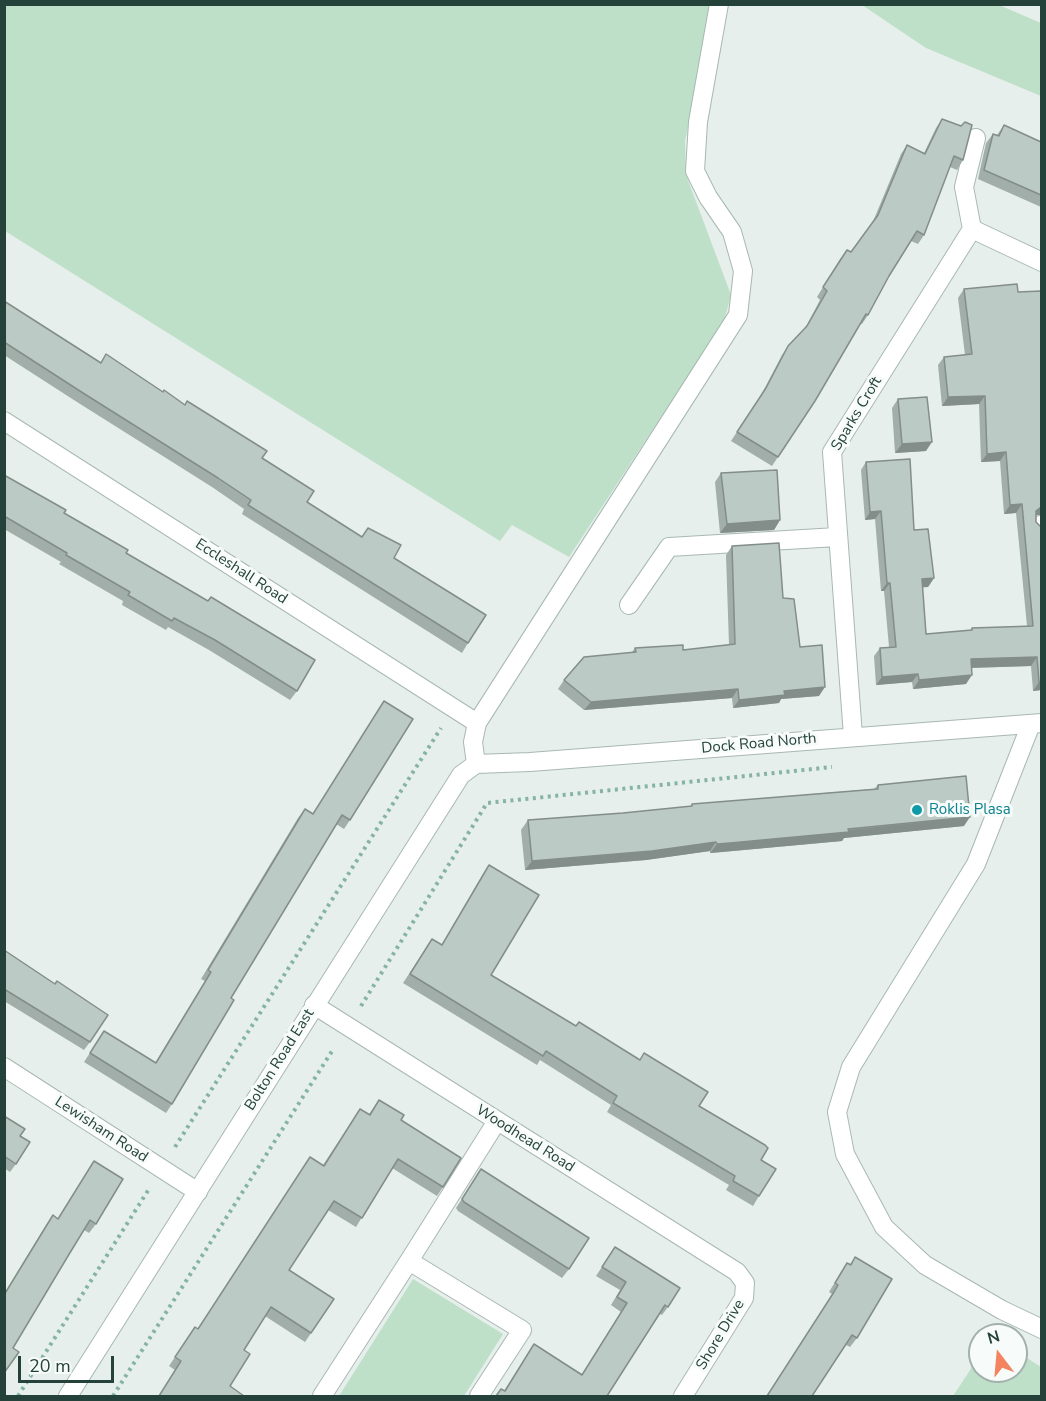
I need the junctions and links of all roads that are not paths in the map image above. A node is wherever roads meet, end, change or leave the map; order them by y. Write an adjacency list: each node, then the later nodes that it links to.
1 (719, 4): 8 (street)
2 (976, 138): 3 (street)
3 (972, 229): 4 (street); 6 (street, Sparks Croft)
4 (1041, 262)
5 (4, 421): 8 (street, Eccleshall Road)
6 (837, 537): 7 (street); 10 (street, Sparks Croft)
7 (629, 605)
8 (477, 723): 11 (street)
9 (1036, 723): 10 (street, Dock Road North); 18 (street)
10 (853, 736): 11 (street, Dock Road North)
11 (476, 764): 12 (street, Bolton Road East)
12 (314, 1005): 14 (street, Woodhead Road); 15 (street, Bolton Road East)
13 (4, 1067): 15 (street, Lewisham Road)
14 (496, 1121): 16 (street); 17 (street, Woodhead Road)
15 (198, 1192): 19 (street, Bolton Road East)
16 (409, 1261): 20 (street); 21 (street)
17 (737, 1272): 22 (street, Shore Drive)
18 (1041, 1329)
19 (68, 1396)
20 (322, 1396)
21 (479, 1396)
22 (683, 1396)

